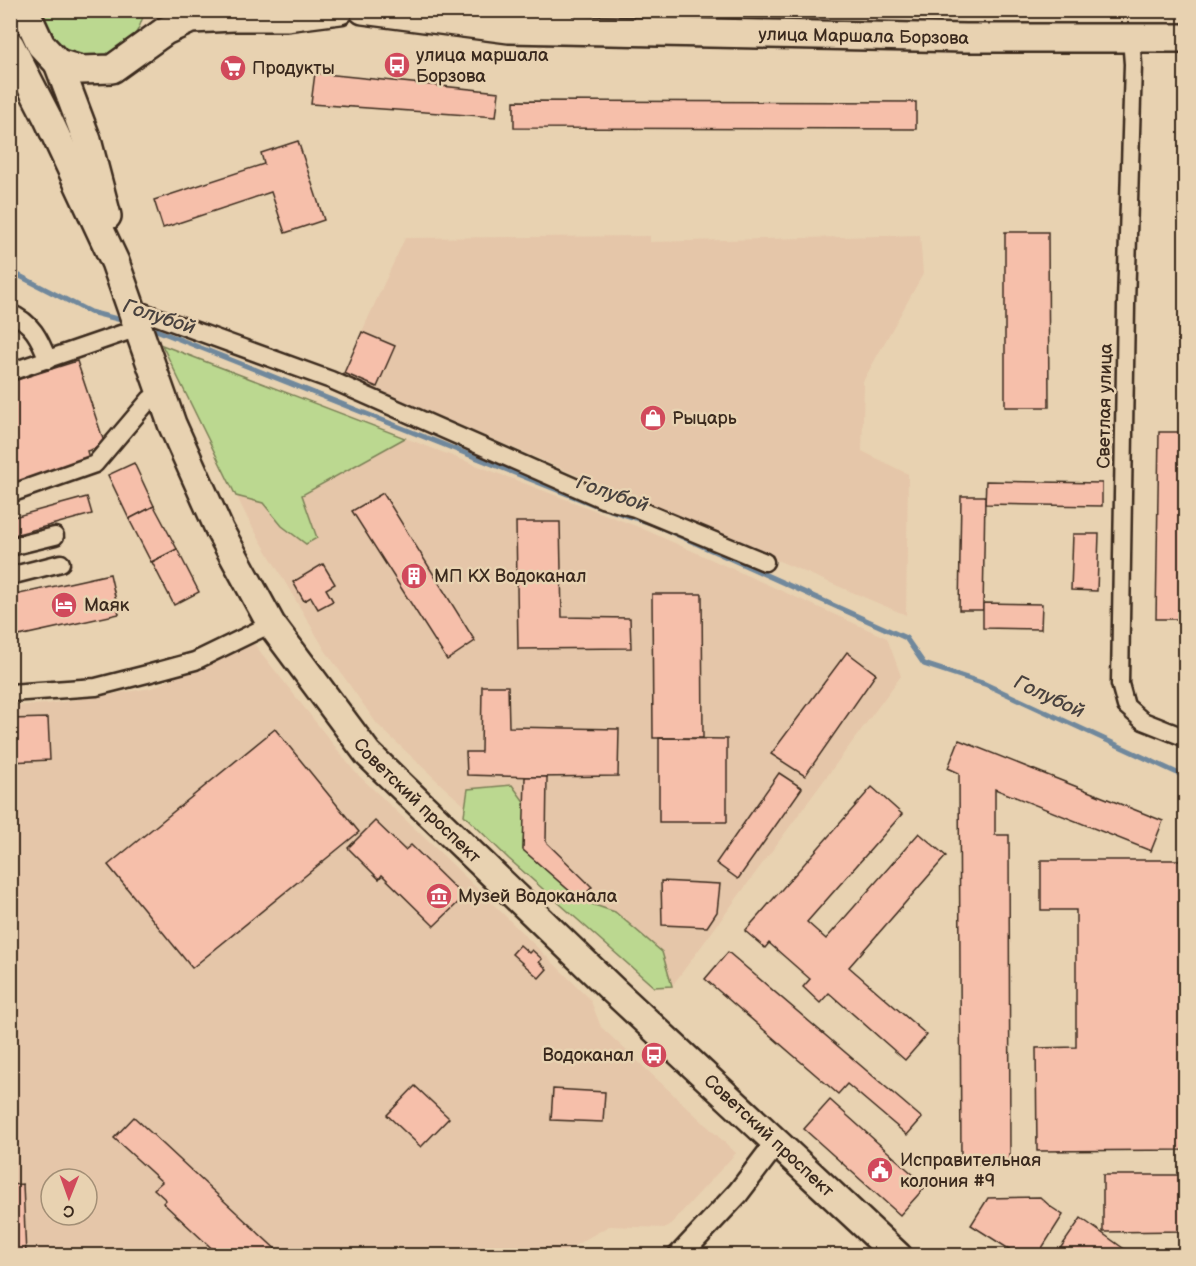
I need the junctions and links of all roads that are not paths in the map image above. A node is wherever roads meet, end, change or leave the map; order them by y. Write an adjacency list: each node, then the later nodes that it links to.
1 (25, 10): 10 (main road)
2 (156, 10): 9 (main road)
3 (340, 10): 9 (main road)
4 (363, 10): 5 (main road, улица Маршала Борзова)
5 (560, 20): 6 (main road, улица Маршала Борзова)
6 (1131, 38): 7 (main road, улица Маршала Борзова); 25 (street, Светлая улица)
7 (1185, 38)
8 (10, 45): 11 (main road, Советский проспект)
9 (140, 51): 10 (main road)
10 (58, 63): 11 (main road, Советский проспект)
11 (115, 262): 13 (main road, Советский проспект)
12 (10, 313): 14 (street)
13 (136, 322): 14 (street); 16 (main road, Советский проспект); 20 (street)
14 (48, 360): 15 (street)
15 (10, 372)
16 (156, 397): 17 (street); 23 (main road, Советский проспект)
17 (10, 494)
18 (55, 536): 19 (street)
19 (10, 547)
20 (765, 562)
21 (62, 563): 22 (street)
22 (10, 576)
23 (271, 624): 24 (street); 26 (main road, Советский проспект)
24 (10, 693)
25 (1185, 738)
26 (776, 1143): 27 (street); 28 (main road, Советский проспект)
27 (679, 1256)
28 (898, 1256)

